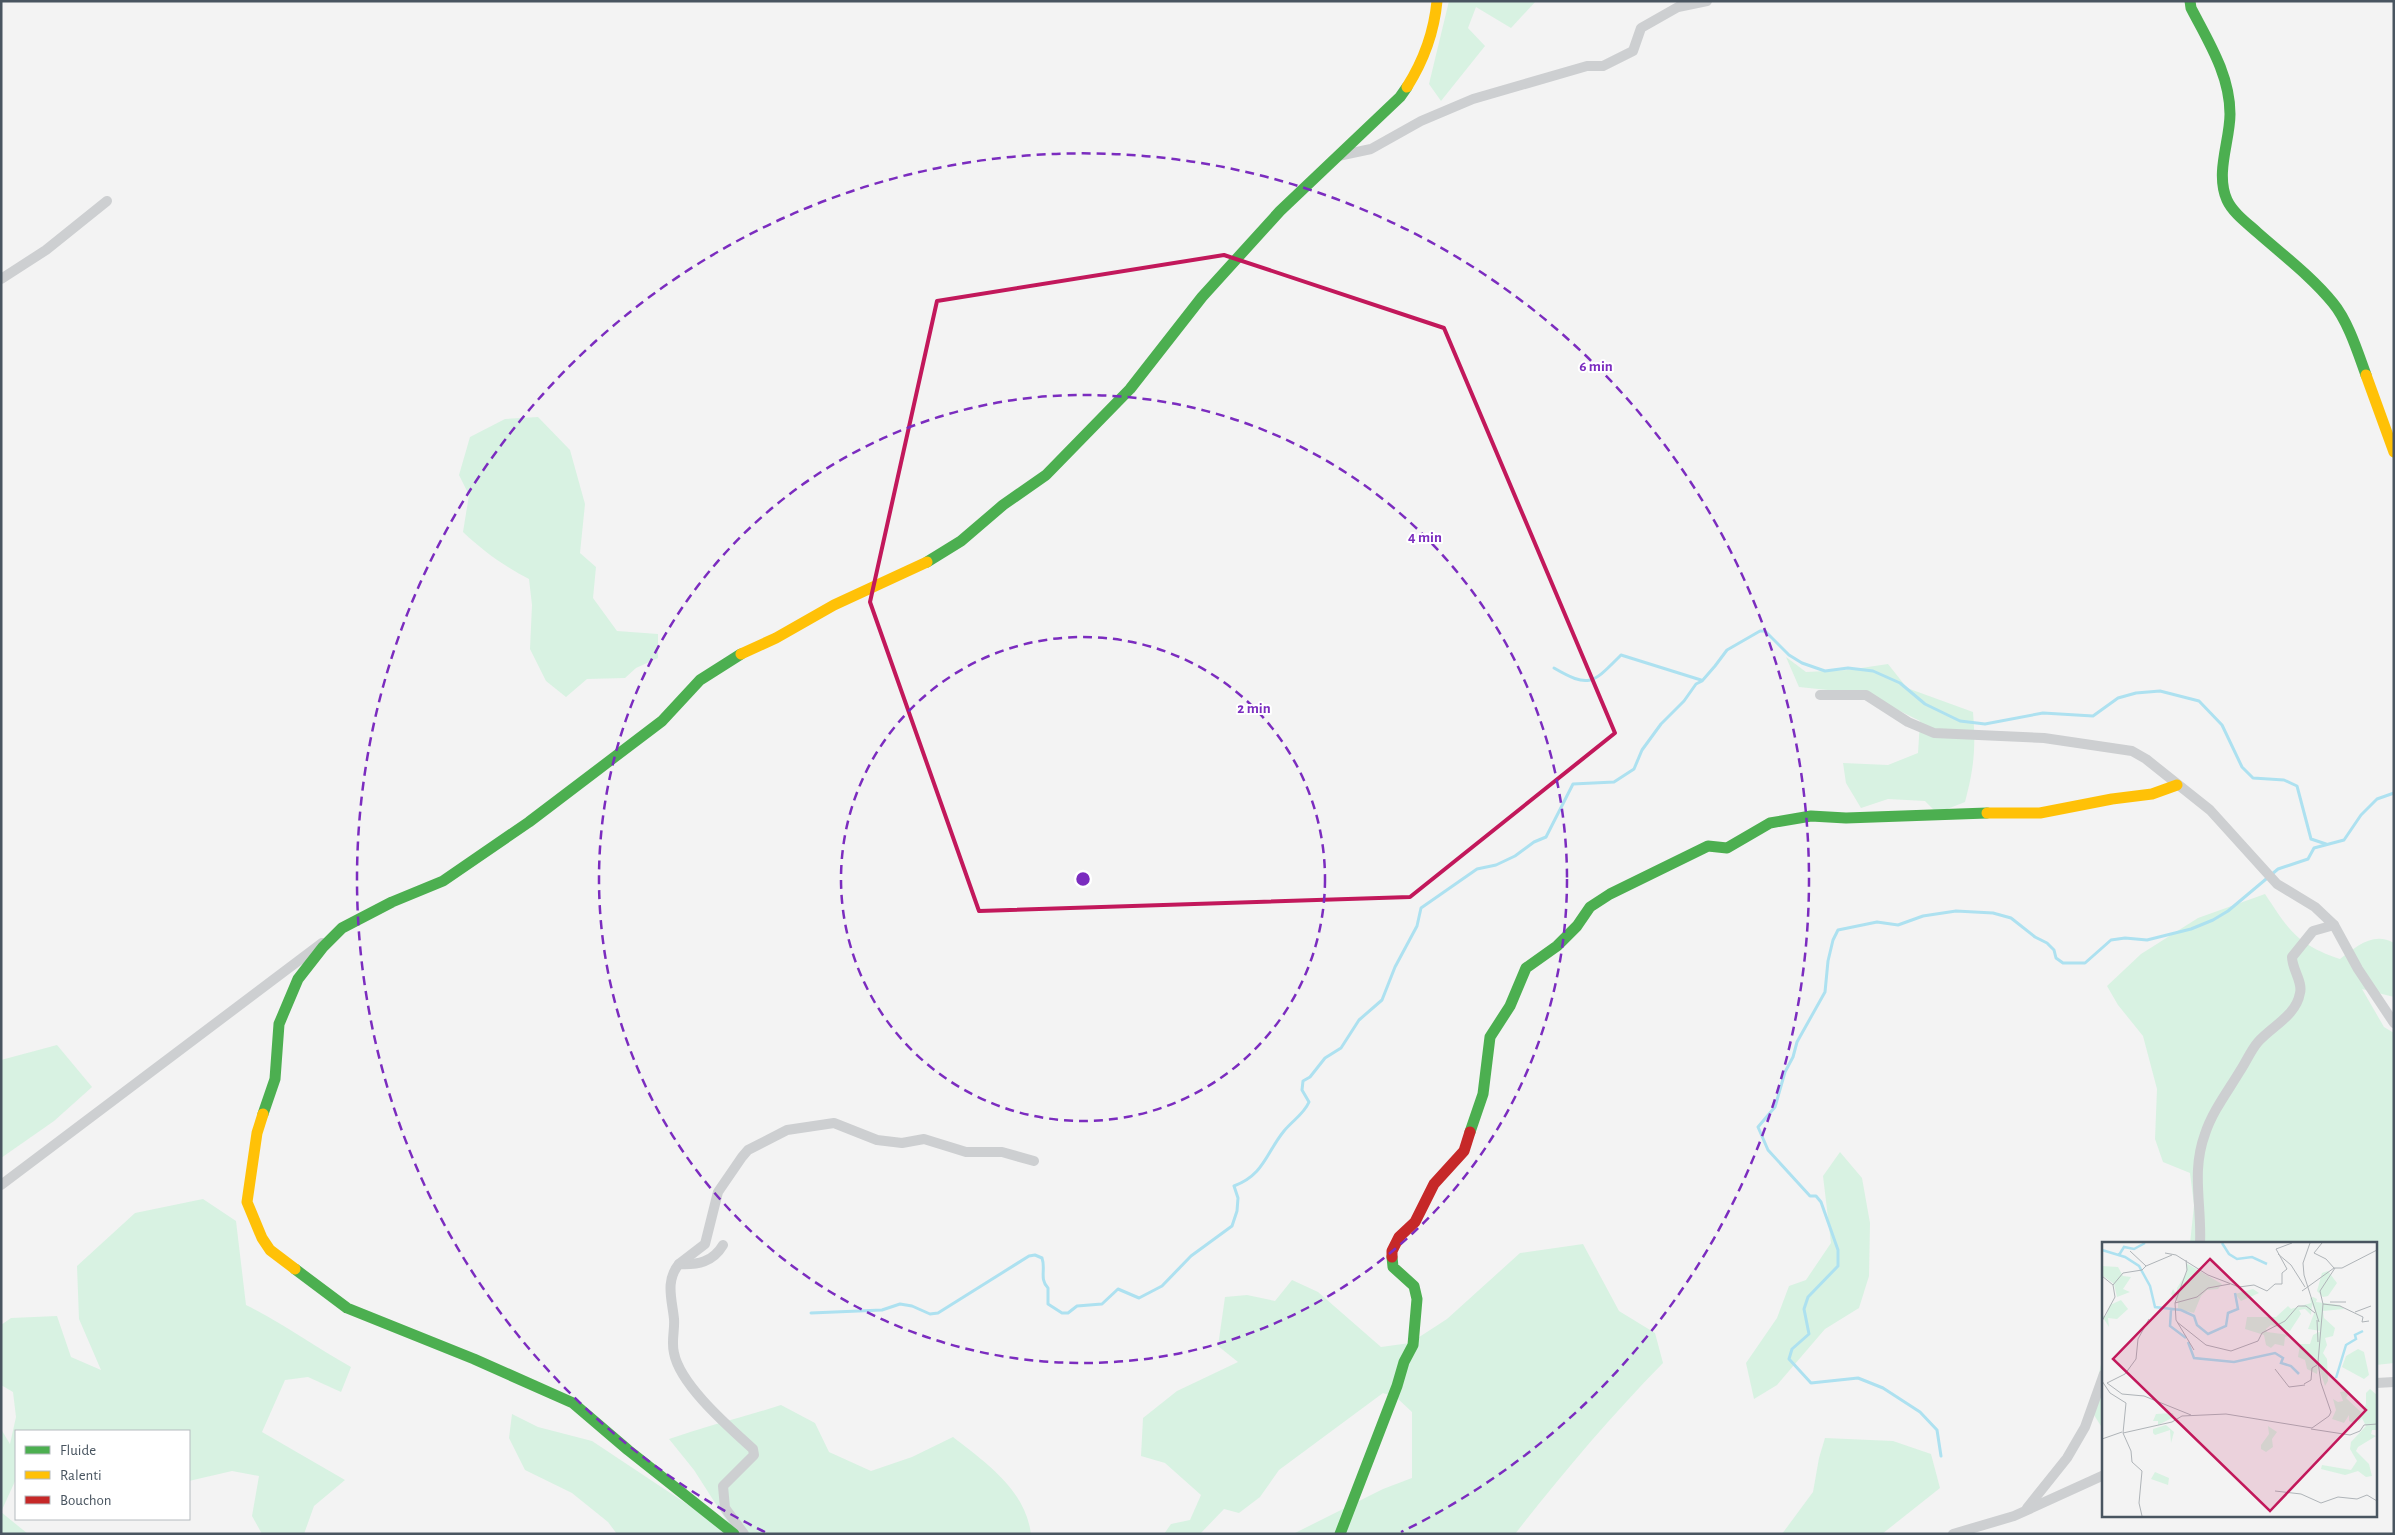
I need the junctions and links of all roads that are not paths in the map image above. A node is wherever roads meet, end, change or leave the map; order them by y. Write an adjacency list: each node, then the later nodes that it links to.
1 (1437, 1): 4 (street)
2 (1707, 1): 4 (street)
3 (2190, 1): 7 (street)
4 (1338, 156): 11 (street)
5 (107, 201): 6 (street)
6 (1, 279)
7 (2394, 452)
8 (1820, 695): 9 (street)
9 (2177, 785): 10 (street); 25 (street)
10 (2334, 925): 12 (street); 15 (street)
11 (342, 928): 14 (street); 23 (street)
12 (2394, 1023)
13 (1034, 1160): 17 (street)
14 (1, 1185)
15 (2200, 1242)
16 (724, 1245): 17 (street)
17 (679, 1264): 24 (street)
18 (2102, 1380): 22 (street)
19 (2394, 1382): 20 (street)
20 (2378, 1383)
21 (2102, 1476): 22 (street)
22 (2024, 1512): 26 (street)
23 (734, 1534)
24 (744, 1534)
25 (1340, 1534)
26 (1953, 1534)

